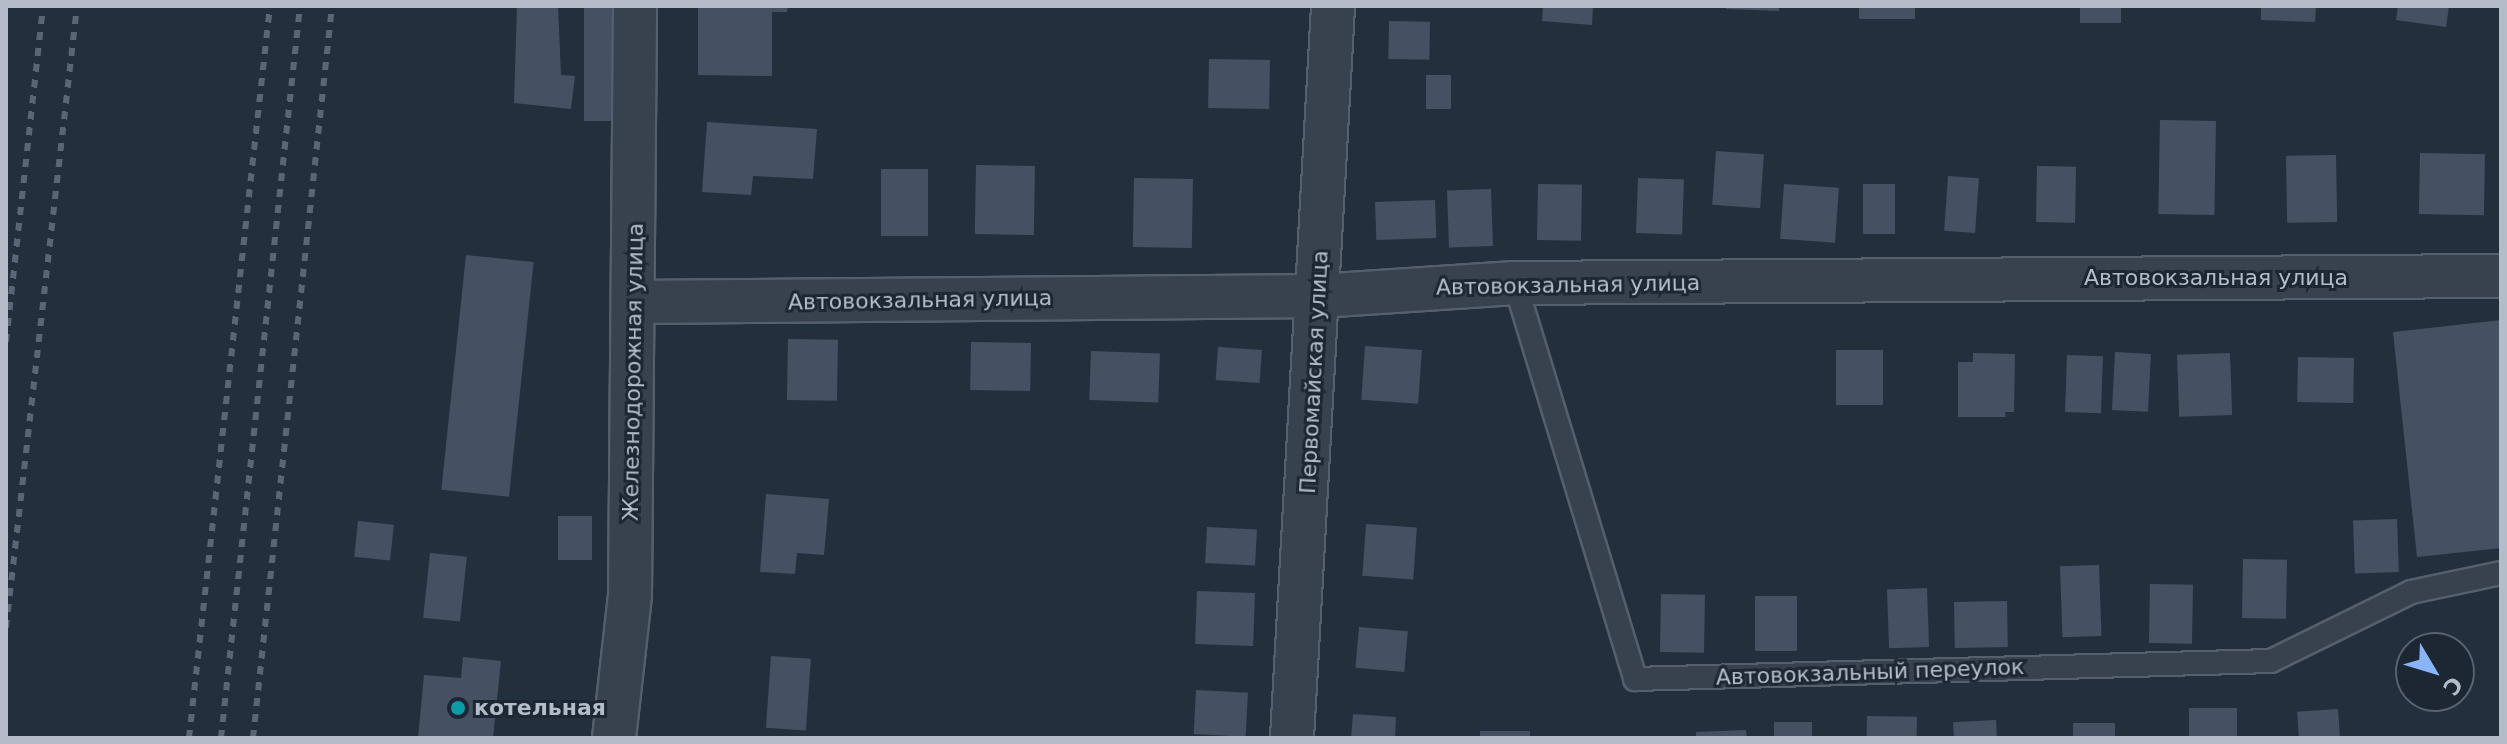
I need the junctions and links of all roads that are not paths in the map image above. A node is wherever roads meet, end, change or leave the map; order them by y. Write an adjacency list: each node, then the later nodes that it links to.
1 (635, 6): 6 (street, Железнодорожная улица)
2 (1333, 6): 5 (street, Первомайская улица)
3 (2501, 276): 4 (street, Автовокзальная улица)
4 (1515, 283): 5 (street, Автовокзальная улица); 7 (lane, Автовокзальный переулок)
5 (1319, 296): 6 (street, Автовокзальная улица); 9 (street, Первомайская улица)
6 (635, 302): 8 (street, Железнодорожная улица)
7 (2501, 573)
8 (614, 738)
9 (1292, 738)

